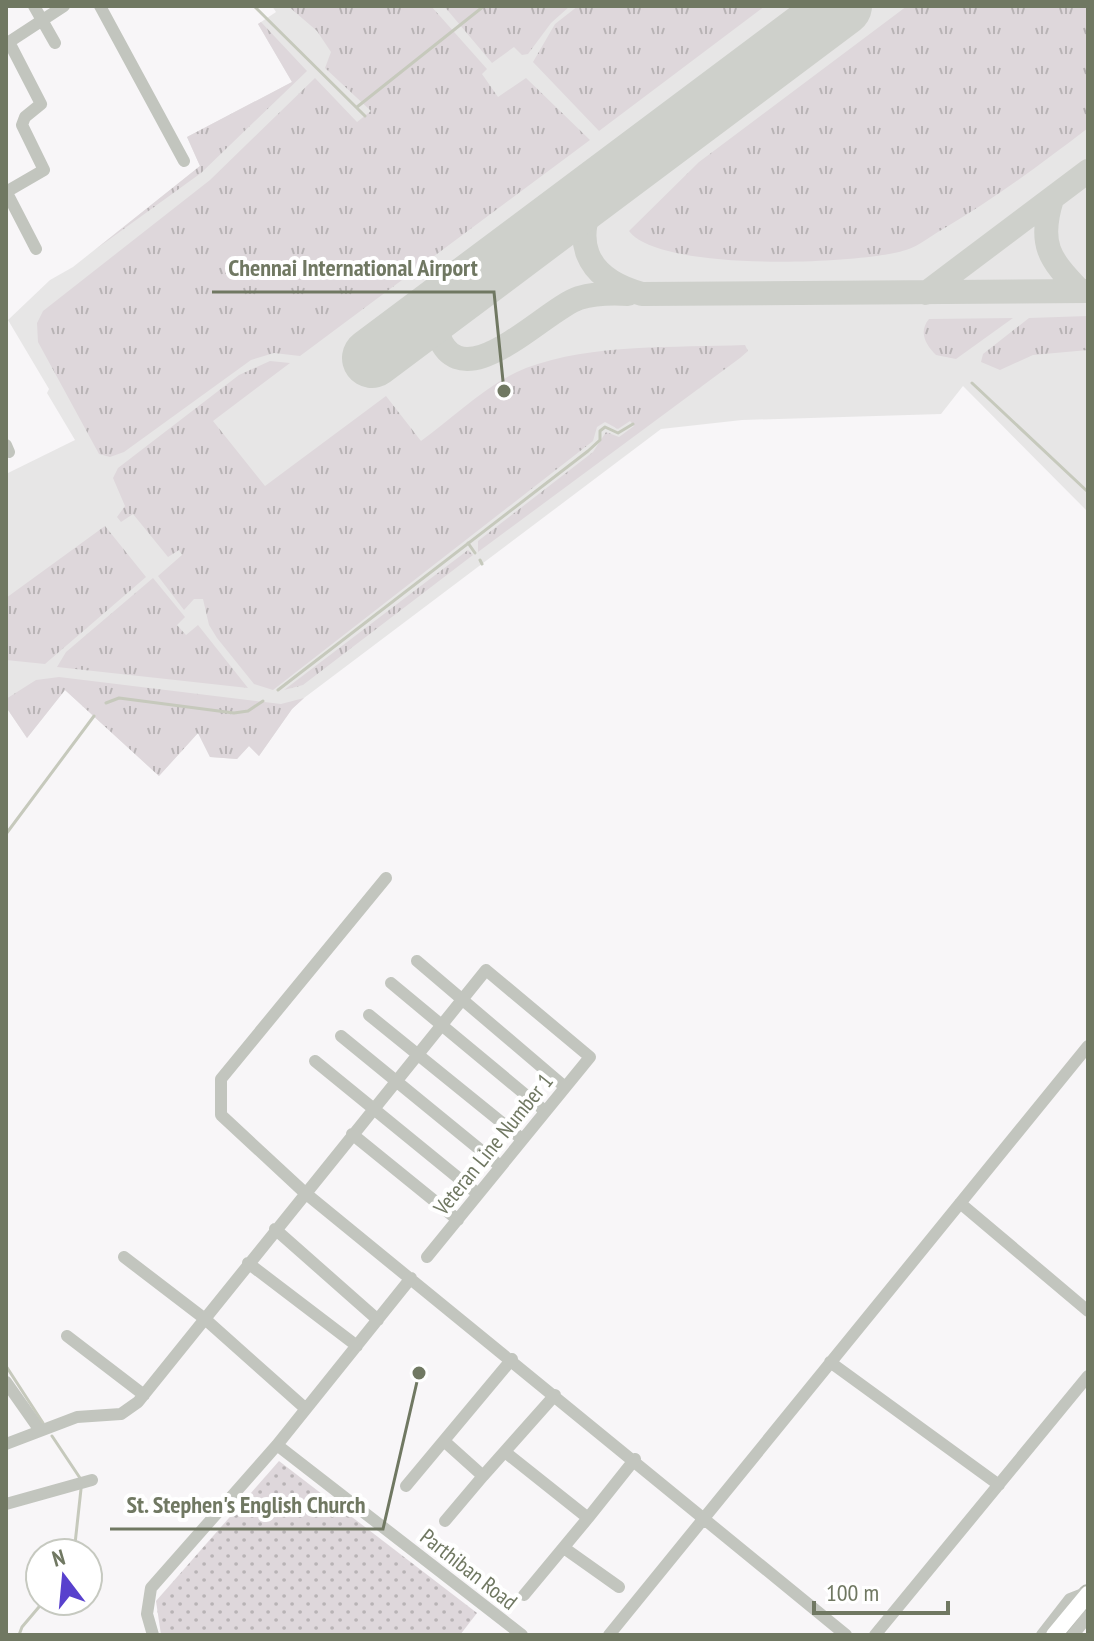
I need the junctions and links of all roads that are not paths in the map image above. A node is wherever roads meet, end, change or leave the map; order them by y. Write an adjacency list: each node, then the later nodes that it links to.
1 (34, 6): 4 (street)
2 (64, 6): 4 (street)
3 (100, 6): 6 (street)
4 (41, 19): 5 (street); 7 (street)
5 (55, 43)
6 (184, 161)
7 (6, 191): 8 (street)
8 (36, 249)
9 (386, 878): 26 (street)
10 (417, 961): 12 (street)
11 (391, 983): 14 (street)
12 (462, 999): 14 (street); 20 (street); 20 (street, Veteran Line Number 1)
13 (369, 1015): 17 (street)
14 (440, 1025): 17 (street); 22 (street)
15 (341, 1036): 19 (street)
16 (1088, 1046): 28 (street)
17 (419, 1054): 19 (street); 24 (street)
18 (315, 1061): 21 (street)
19 (395, 1080): 21 (street); 25 (street)
20 (565, 1087): 22 (street, Veteran Line Number 1)
21 (373, 1107): 23 (street); 27 (street)
22 (545, 1111): 24 (street, Veteran Line Number 1)
23 (352, 1134): 26 (street); 29 (street)
24 (522, 1139): 25 (street, Veteran Line Number 1)
25 (500, 1166): 27 (street, Veteran Line Number 1)
26 (304, 1192): 30 (street); 34 (street)
27 (478, 1194): 29 (street, Veteran Line Number 1)
28 (960, 1203): 35 (street); 41 (street)
29 (458, 1220): 32 (street, Veteran Line Number 1)
30 (275, 1229): 33 (street); 37 (street)
31 (124, 1257): 36 (street)
32 (427, 1257)
33 (248, 1263): 36 (street); 39 (street)
34 (411, 1278): 37 (street); 40 (street)
35 (1088, 1311)
36 (205, 1319): 44 (street); 46 (street)
37 (378, 1320): 39 (street)
38 (67, 1336): 44 (street)
39 (357, 1346): 46 (street)
40 (512, 1359): 45 (street); 48 (street)
41 (830, 1362): 55 (street); 58 (street)
42 (1088, 1376): 55 (street)
43 (6, 1382): 47 (street)
44 (144, 1395): 47 (street)
45 (555, 1395): 51 (street); 52 (street)
46 (306, 1409): 50 (street)
47 (39, 1429): 49 (street)
48 (444, 1441): 53 (street); 56 (street)
49 (6, 1444)
50 (277, 1445): 65 (street); 66 (street, Parthiban Road)
51 (505, 1452): 53 (street); 59 (street)
52 (635, 1459): 58 (street); 59 (street)
53 (483, 1476): 60 (street)
54 (92, 1480): 57 (street)
55 (999, 1485): 69 (street)
56 (406, 1486)
57 (7, 1499)
58 (705, 1516): 67 (street); 68 (street)
59 (588, 1518): 61 (street)
60 (445, 1521)
61 (564, 1548): 62 (street); 63 (street)
62 (619, 1587)
63 (524, 1595)
64 (1085, 1605): 70 (street); 71 (main road); 72 (main road); 73 (street)
65 (153, 1635)
66 (522, 1635)
67 (609, 1635)
68 (846, 1635)
69 (875, 1635)
70 (1042, 1635)
71 (1054, 1635)
72 (1064, 1635)
73 (1073, 1635)

